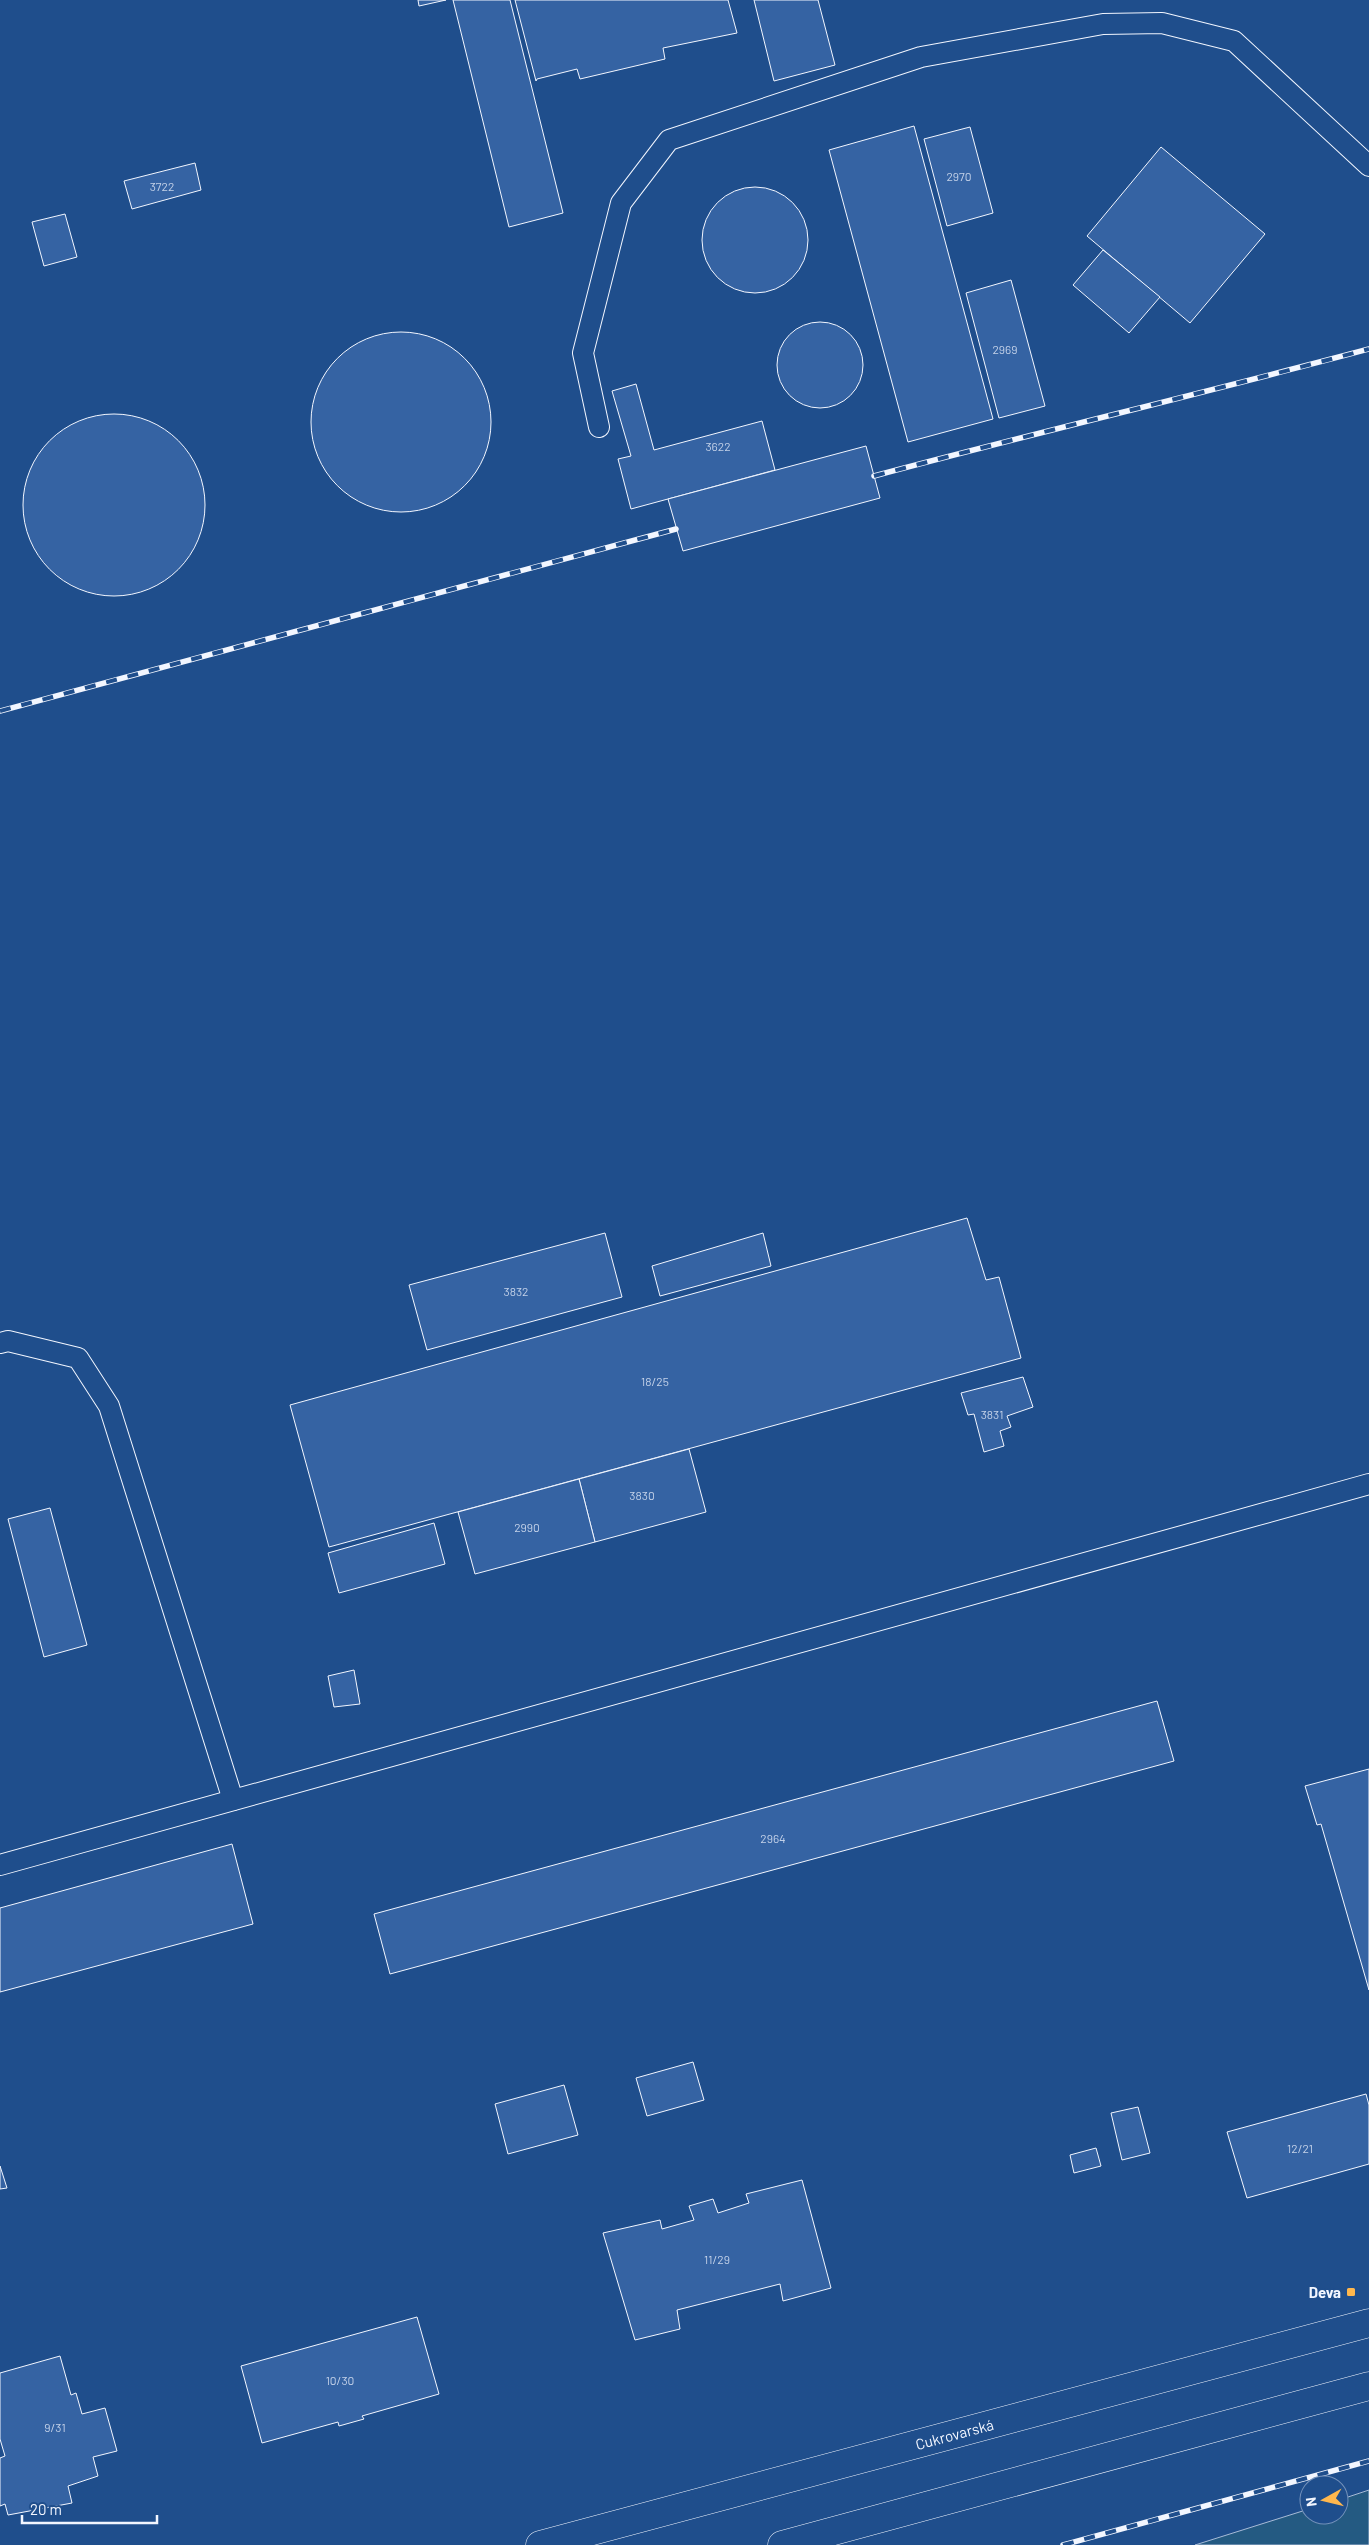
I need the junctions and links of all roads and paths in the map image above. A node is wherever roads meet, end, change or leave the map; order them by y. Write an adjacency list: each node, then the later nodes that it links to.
1 (1369, 166): 2 (lane)
2 (599, 427)
3 (0, 1343): 5 (lane)
4 (1369, 1484): 5 (lane)
5 (233, 1800): 6 (lane)
6 (0, 1865)
7 (1369, 2323): 9 (main road, Cukrovarská)
8 (1369, 2386): 10 (main road)
9 (540, 2545)
10 (782, 2545)

